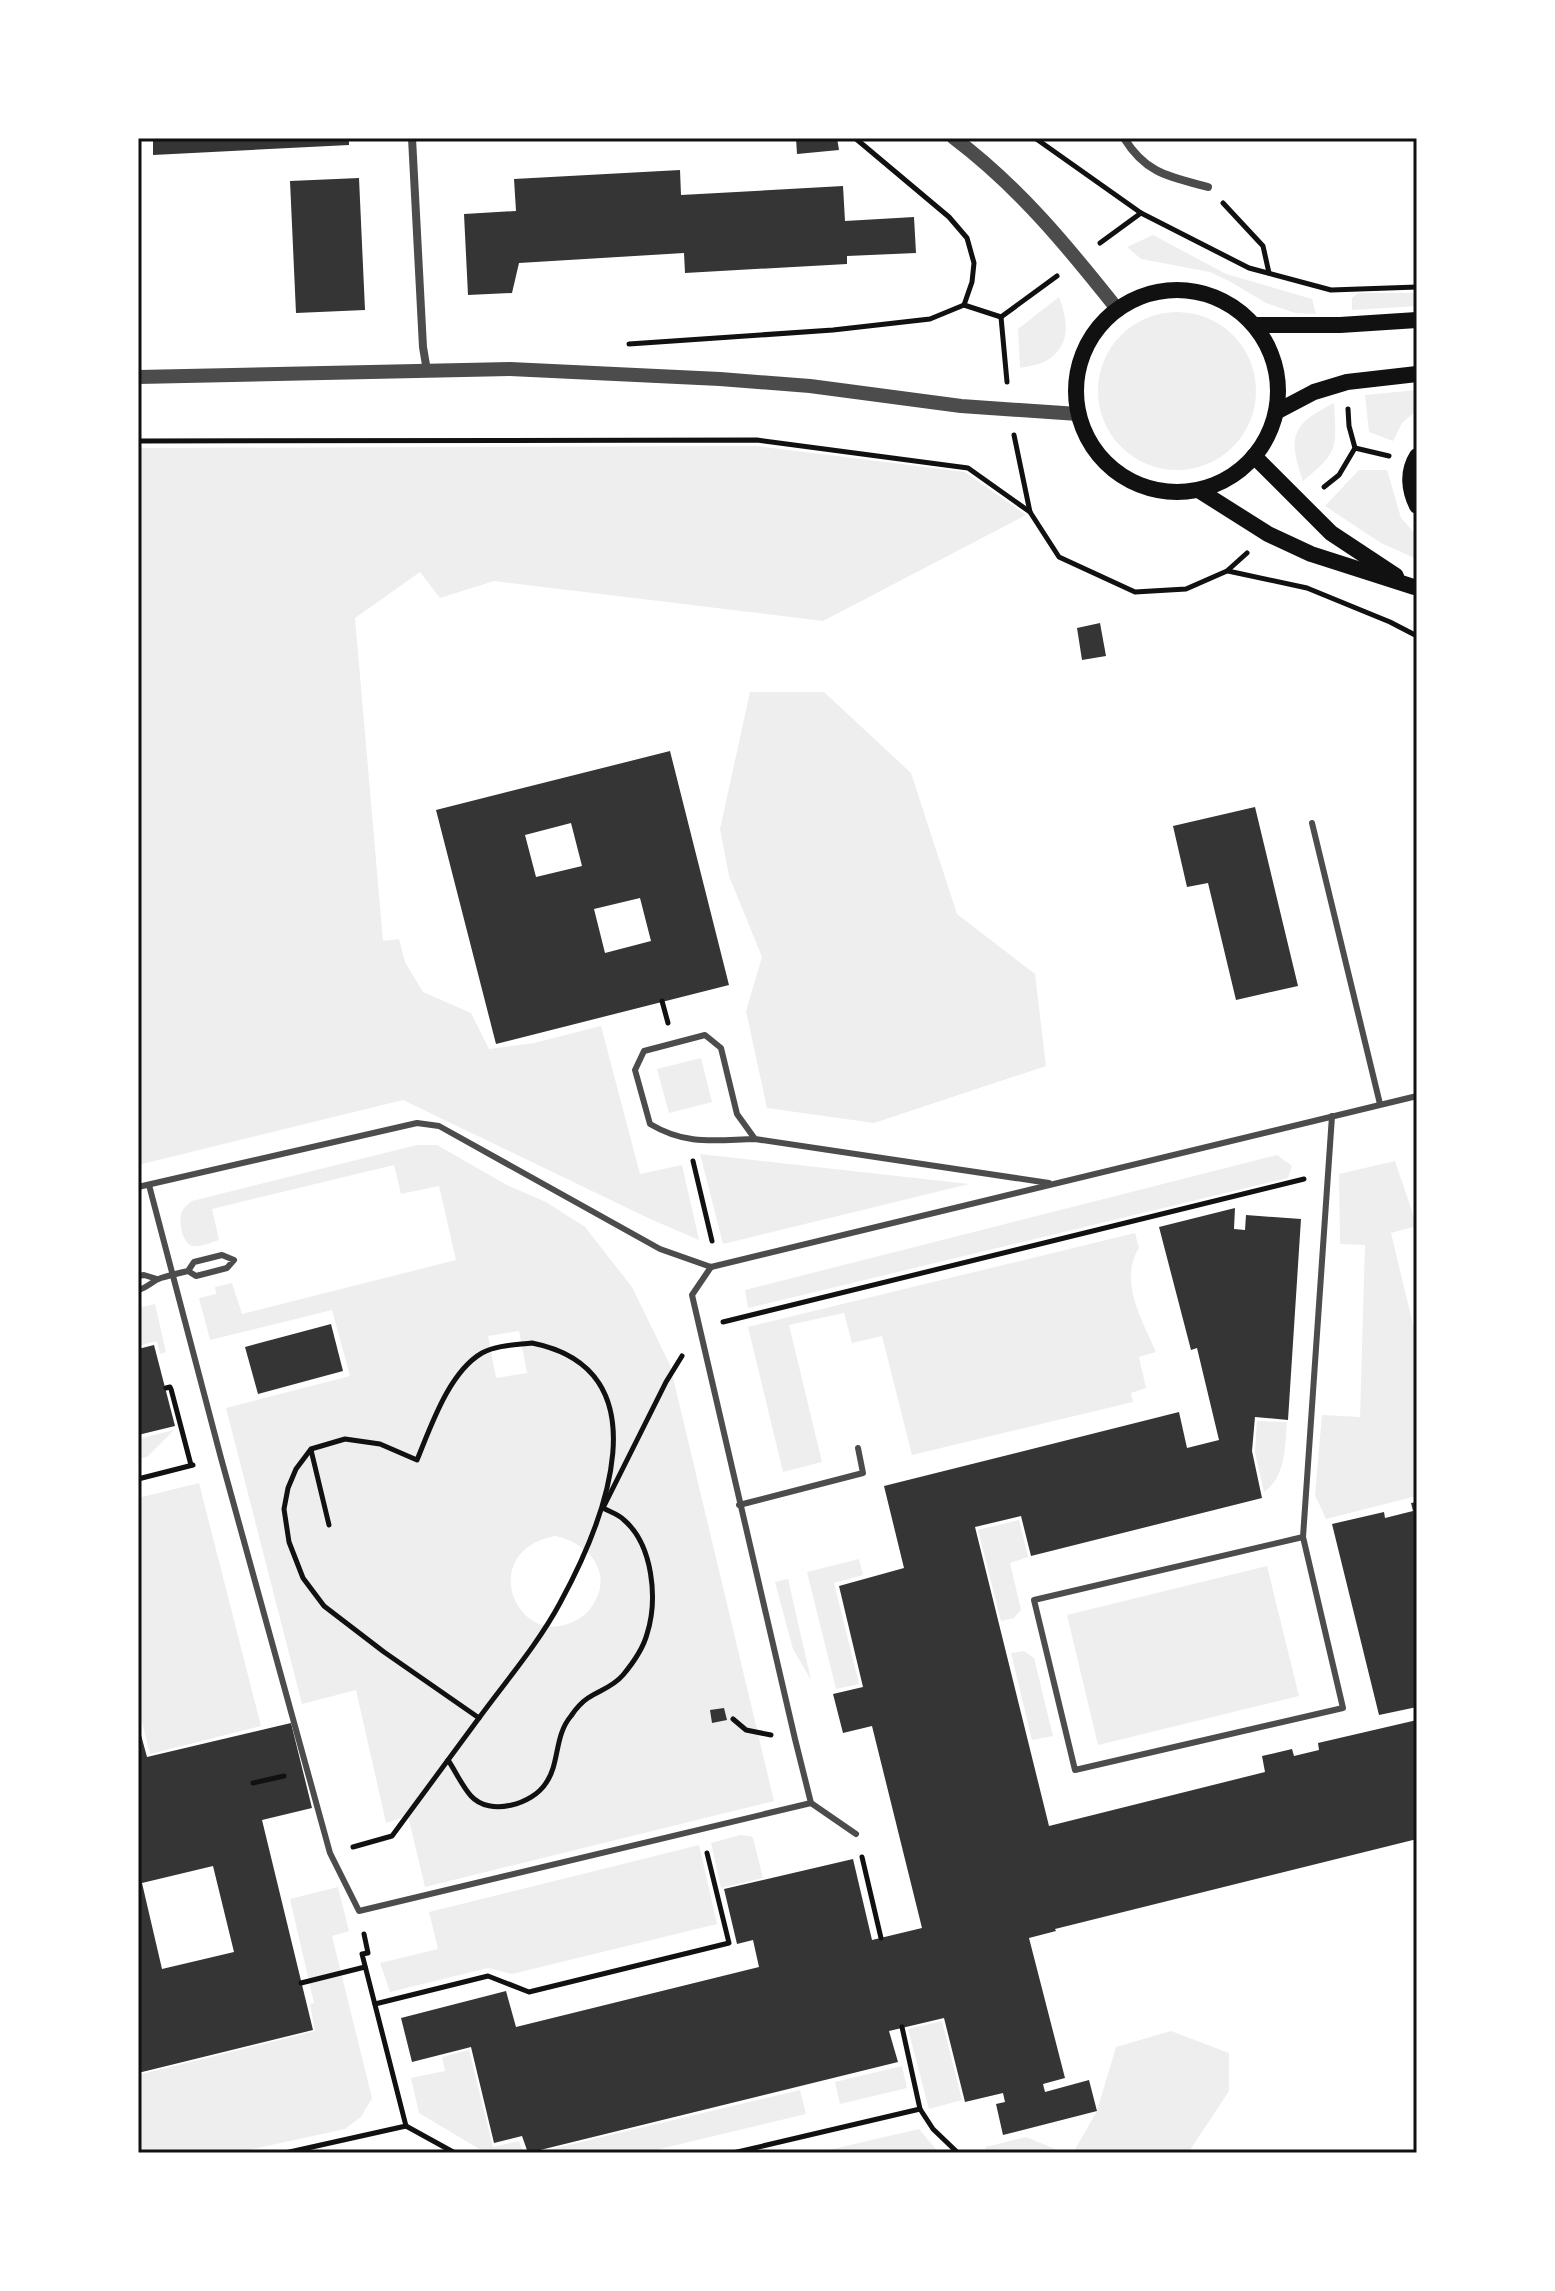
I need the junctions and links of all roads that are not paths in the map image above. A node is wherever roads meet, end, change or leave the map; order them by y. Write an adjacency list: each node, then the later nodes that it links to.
1 (412, 138): 8 (street)
2 (954, 138): 5 (street)
3 (1124, 138): 4 (street)
4 (1208, 187)
5 (1118, 310): 7 (main road); 12 (main road)
6 (1417, 320): 7 (main road)
7 (1255, 325): 11 (main road)
8 (427, 371): 10 (street); 12 (street)
9 (1417, 374): 11 (main road)
10 (138, 377)
11 (1276, 412): 13 (main road)
12 (1078, 414): 15 (main road)
13 (1254, 456): 15 (main road); 17 (main road)
14 (1417, 456): 16 (main road)
15 (1200, 491): 17 (main road)
16 (1417, 506)
17 (1416, 588)
18 (1312, 823): 20 (lane)
19 (1417, 1096): 20 (lane)
20 (1380, 1104): 21 (lane)
21 (1332, 1116): 23 (lane); 34 (lane)
22 (755, 1139): 22 (lane); 23 (lane)
23 (1055, 1184): 26 (lane)
24 (149, 1185): 25 (lane); 26 (lane); 28 (lane)
25 (138, 1187)
26 (711, 1267): 33 (lane)
27 (188, 1271): 27 (lane); 28 (lane)
28 (173, 1275): 30 (lane); 35 (lane)
29 (138, 1276): 30 (lane)
30 (157, 1279): 31 (lane)
31 (138, 1290)
32 (858, 1448): 33 (lane)
33 (739, 1505): 35 (lane)
34 (1303, 1537): 34 (lane)
35 (811, 1803): 36 (lane)
36 (856, 1834)

